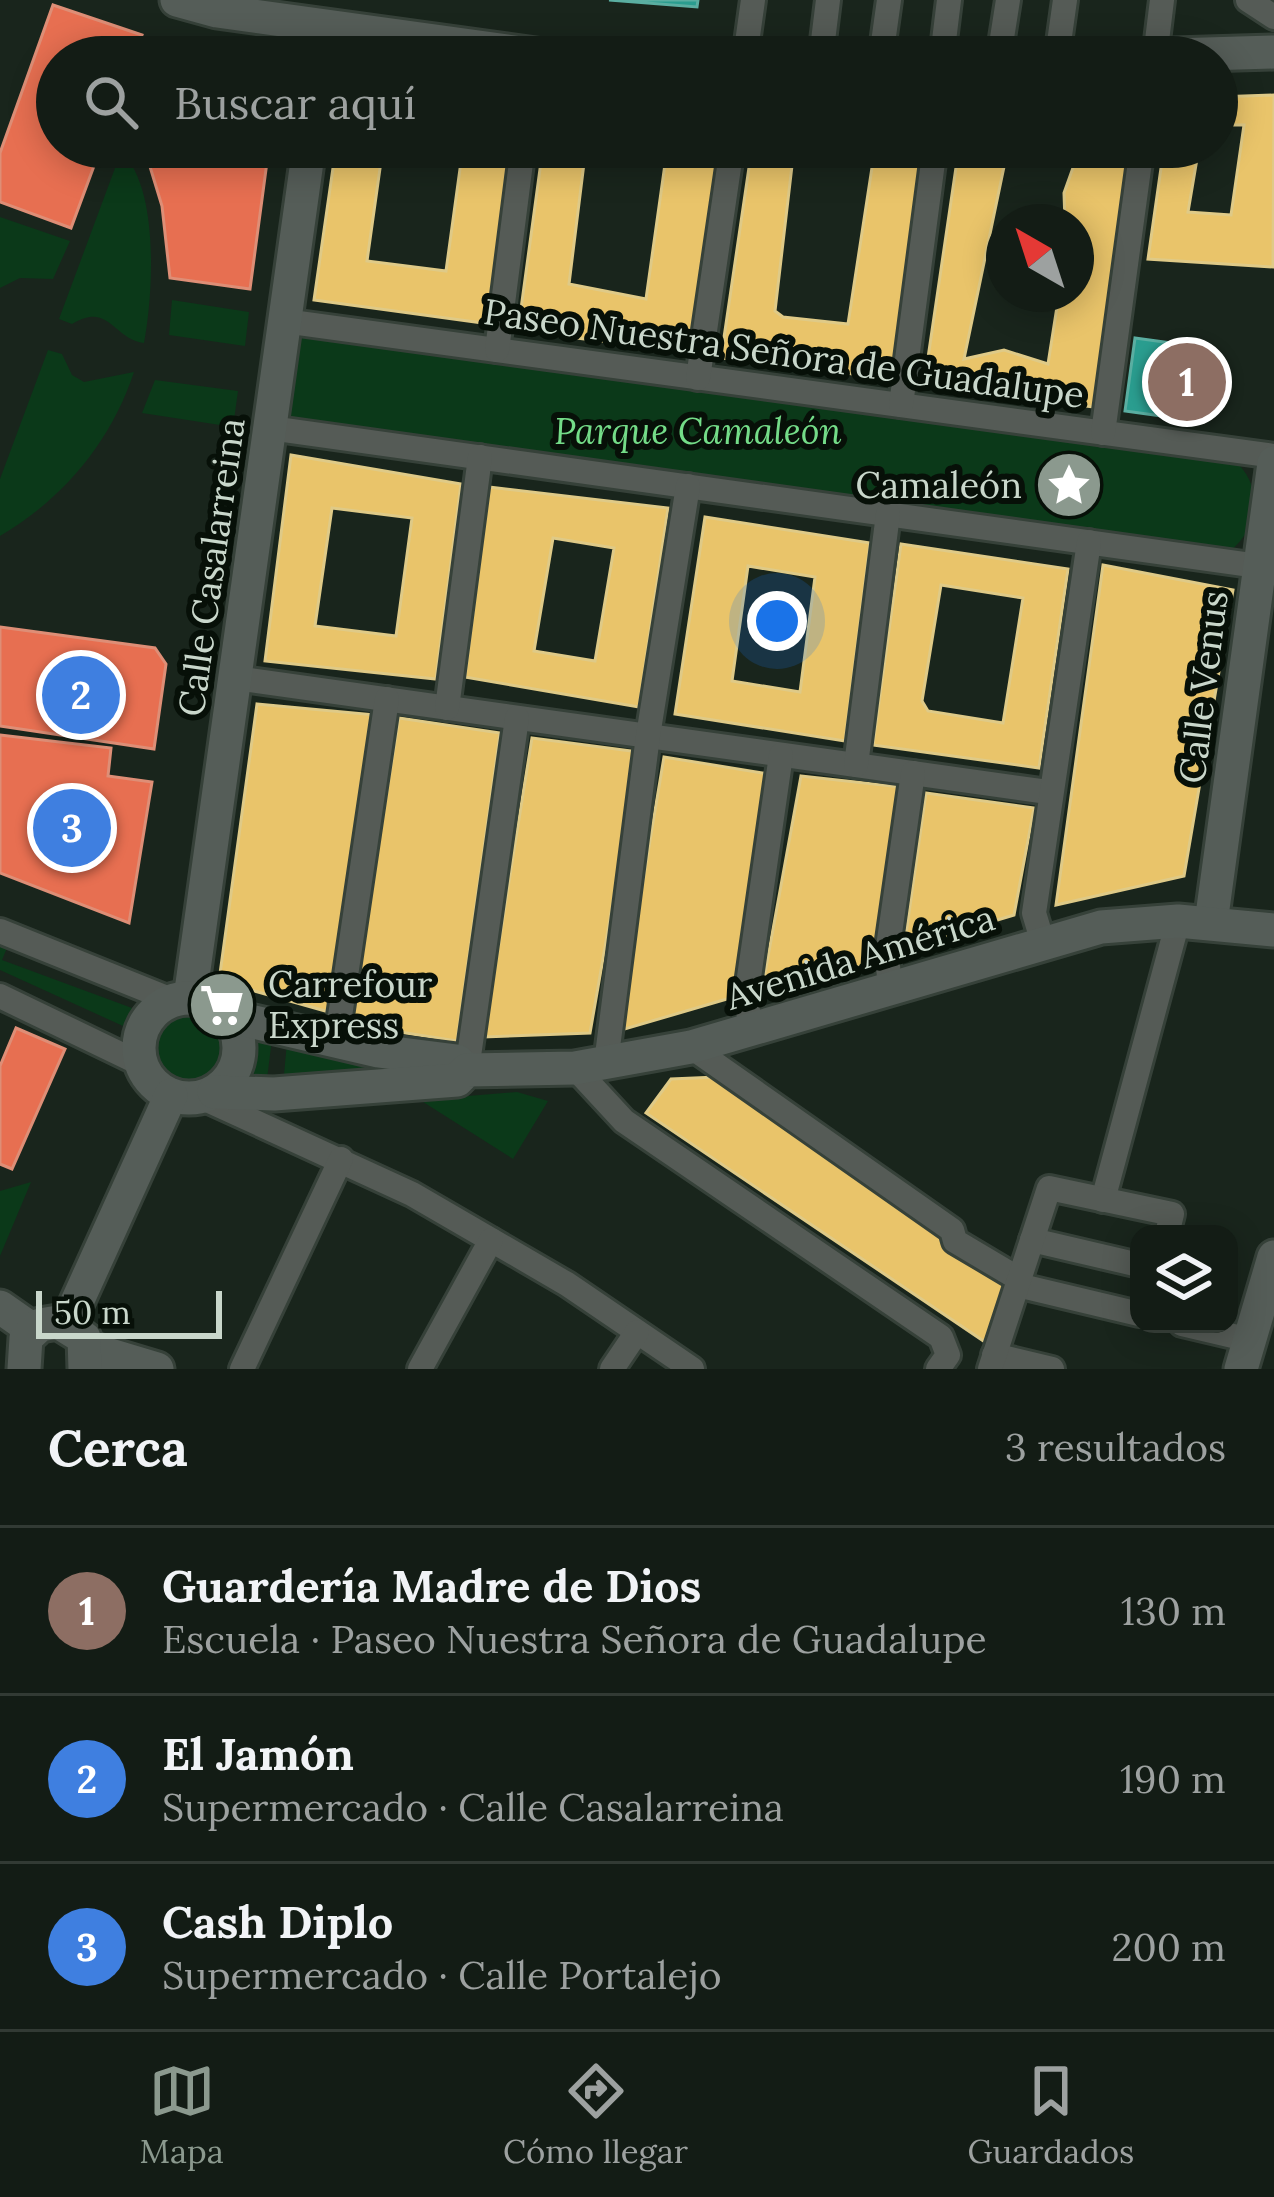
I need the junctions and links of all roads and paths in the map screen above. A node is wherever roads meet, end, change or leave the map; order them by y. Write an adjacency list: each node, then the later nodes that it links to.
1 (177, 0): 11 (street)
2 (753, 0): 12 (street)
3 (829, 0): 13 (street)
4 (890, 0): 14 (street)
5 (949, 0): 15 (street)
6 (1009, 0): 16 (street)
7 (1064, 0): 17 (street)
8 (1162, 0): 18 (street)
9 (1248, 0): 10 (street)
10 (1274, 17)
11 (305, 36)
12 (748, 36)
13 (824, 36)
14 (884, 36)
15 (945, 36)
16 (1003, 36)
17 (1060, 36)
18 (1158, 36)
19 (1274, 52): 20 (street)
20 (1238, 53)
21 (306, 168): 26 (street, Calle Casalarreina)
22 (520, 168): 27 (street)
23 (729, 168): 28 (street)
24 (932, 168): 29 (street)
25 (1139, 168): 31 (street)
26 (284, 321): 27 (street, Paseo Nuestra Señora de Guadalupe); 30 (street, Calle Casalarreina)
27 (497, 350): 28 (street, Paseo Nuestra Señora de Guadalupe)
28 (698, 378): 29 (street, Paseo Nuestra Señora de Guadalupe)
29 (902, 406): 31 (street, Paseo Nuestra Señora de Guadalupe)
30 (269, 428): 32 (street); 39 (street, Calle Casalarreina)
31 (1103, 433): 33 (street, Paseo Nuestra Señora de Guadalupe)
32 (480, 457): 34 (street); 41 (street)
33 (1274, 460): 36 (street, Calle Venus)
34 (688, 486): 35 (street); 43 (street)
35 (888, 514): 37 (street); 45 (street)
36 (1270, 520): 38 (street, Calle Venus)
37 (1089, 542): 38 (street); 47 (street)
38 (1258, 566): 48 (street, Calle Venus)
39 (235, 678): 40 (street); 54 (street, Calle Casalarreina)
40 (387, 699): 41 (street); 57 (street)
41 (447, 708): 42 (street)
42 (517, 718): 43 (street); 61 (street)
43 (648, 736): 44 (street); 60 (street)
44 (781, 755): 45 (street); 56 (street)
45 (856, 765): 46 (street)
46 (913, 773): 47 (street); 52 (street)
47 (1048, 792): 51 (street)
48 (1195, 922): 49 (street, Avenida América); 51 (street, Avenida América); 64 (street)
49 (1274, 930)
50 (0, 931): 54 (street)
51 (1043, 943): 52 (street, Avenida América)
52 (890, 989): 56 (street, Avenida América)
53 (0, 996): 59 (street)
54 (182, 999): 55 (street); 59 (street)
55 (228, 1016): 57 (street, Avenida América); 62 (street)
56 (752, 1030): 58 (street, Avenida América)
57 (336, 1043): 61 (street, Avenida América)
58 (691, 1047): 60 (street, Avenida América); 70 (street)
59 (141, 1064): 62 (street)
60 (590, 1065): 61 (street, Avenida América); 83 (street)
61 (467, 1070): 62 (street, Avenida América)
62 (195, 1095): 63 (street); 75 (street)
63 (341, 1160): 66 (street); 79 (street)
64 (1103, 1200): 65 (street); 67 (street)
65 (1169, 1224)
66 (491, 1240): 73 (street); 80 (street)
67 (1032, 1240): 69 (street); 70 (street)
68 (1274, 1257): 76 (street)
69 (1130, 1263)
70 (1018, 1282): 72 (street); 77 (street)
71 (0, 1307): 75 (street)
72 (1130, 1312)
73 (637, 1332): 81 (street); 82 (street)
74 (1201, 1333): 76 (street)
75 (45, 1346): 78 (street)
76 (1246, 1354)
77 (992, 1362): 84 (street)
78 (157, 1369)
79 (242, 1369)
80 (420, 1369)
81 (612, 1369)
82 (692, 1369)
83 (938, 1369)
84 (1052, 1369)

